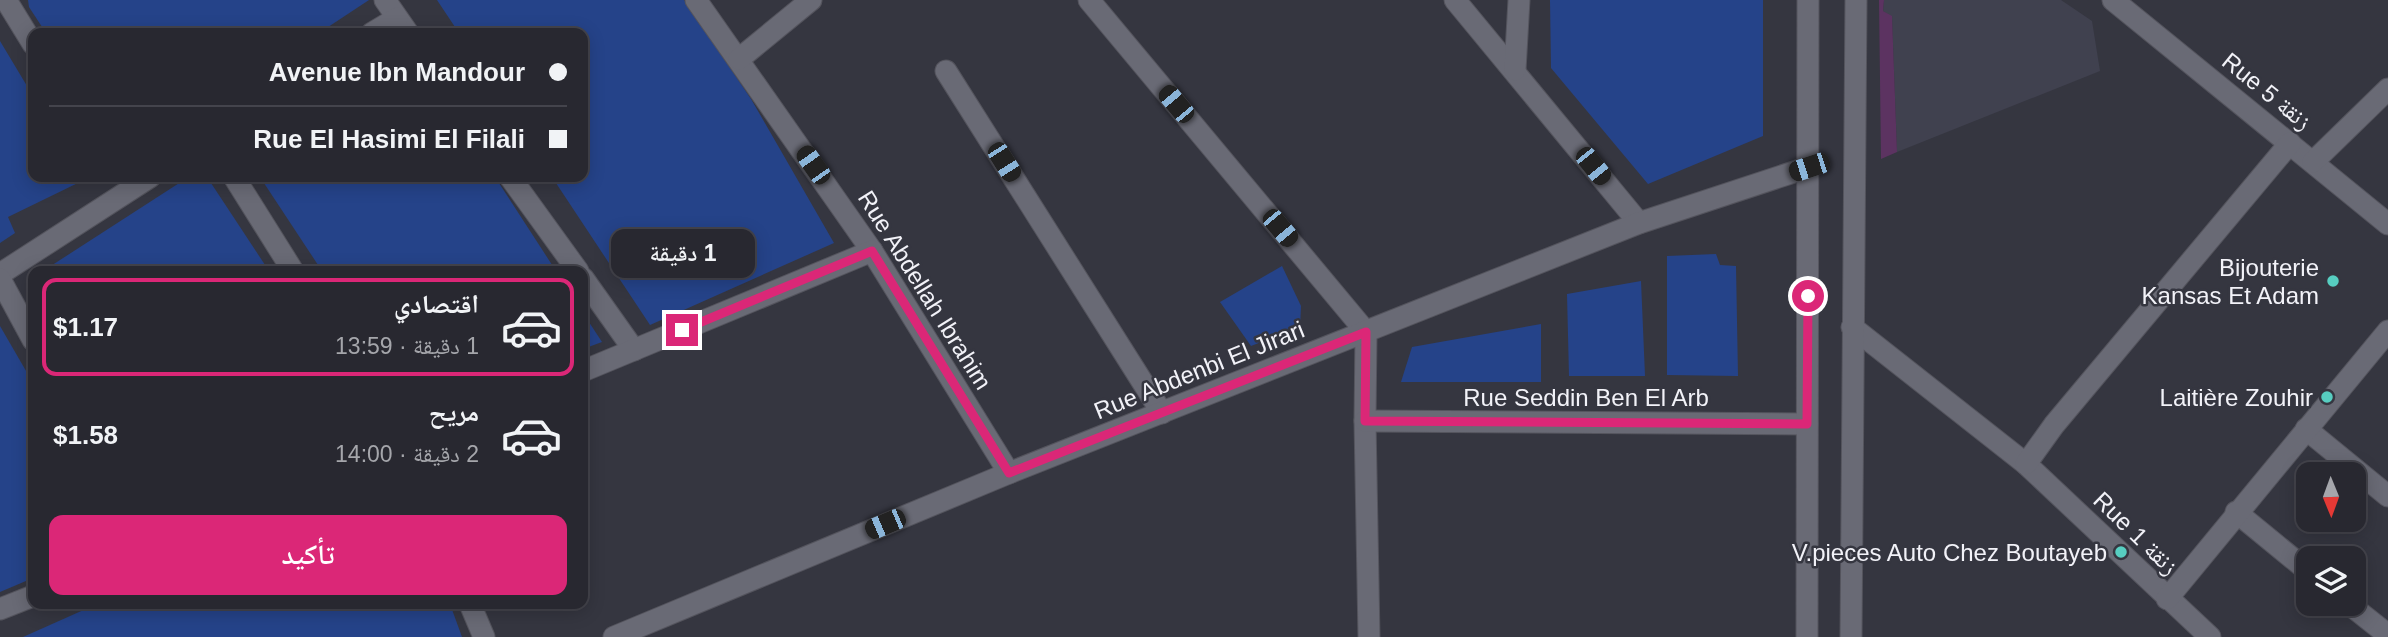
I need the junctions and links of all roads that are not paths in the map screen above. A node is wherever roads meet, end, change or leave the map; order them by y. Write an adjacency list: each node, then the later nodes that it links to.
1 (5, 0): 12 (street)
2 (696, 0): 13 (street, Rue Abdellah Ibrahim)
3 (811, 0): 13 (street)
4 (1089, 0): 33 (street)
5 (1455, 0): 14 (street)
6 (1519, 0): 14 (street)
7 (1808, 0): 19 (street)
8 (1856, 0): 30 (street)
9 (2113, 0): 17 (street, Rue 5 زنقة)
10 (397, 17): 11 (street)
11 (380, 28)
12 (28, 36)
13 (738, 59): 25 (street, Rue Abdellah Ibrahim)
14 (1515, 70): 23 (street)
15 (946, 71): 37 (street)
16 (2388, 89): 18 (street)
17 (2290, 143): 18 (street, Rue 5 زنقة); 41 (street)
18 (2313, 162): 24 (street, Rue 5 زنقة)
19 (1809, 167): 23 (street, Rue Abdenbi El Jirari); 39 (street)
20 (237, 182): 26 (street)
21 (514, 182): 27 (street)
22 (121, 185): 28 (street)
23 (1639, 223): 33 (street, Rue Abdenbi El Jirari)
24 (2388, 224)
25 (872, 251): 34 (street); 42 (street, Rue Abdellah Ibrahim)
26 (290, 266)
27 (574, 266)
28 (0, 276): 31 (street)
29 (588, 285): 34 (street)
30 (1852, 327): 41 (street, Rue 1 زنقة); 56 (street)
31 (28, 330)
32 (2388, 331): 35 (street)
33 (1366, 332): 37 (street, Rue Abdenbi El Jirari); 38 (street)
34 (634, 350): 36 (street)
35 (2380, 356): 40 (street)
36 (588, 369)
37 (1162, 413): 42 (street, Rue Abdenbi El Jirari)
38 (1365, 421): 39 (street, Rue Seddin Ben El Arb); 54 (street)
39 (1807, 424): 55 (street)
40 (2306, 429): 43 (street); 44 (street)
41 (2026, 464): 47 (street, Rue 1 زنقة)
42 (1009, 473): 53 (street, Rue Abdenbi El Jirari)
43 (2388, 496)
44 (2236, 512): 45 (street); 47 (street)
45 (2296, 561)
46 (28, 598): 48 (street)
47 (2167, 598): 57 (street, Rue 1 زنقة)
48 (0, 609)
49 (472, 609): 52 (street)
50 (2364, 616): 51 (street)
51 (2388, 635)
52 (484, 637)
53 (614, 637)
54 (1369, 637)
55 (1807, 637)
56 (1851, 637)
57 (2210, 637)

